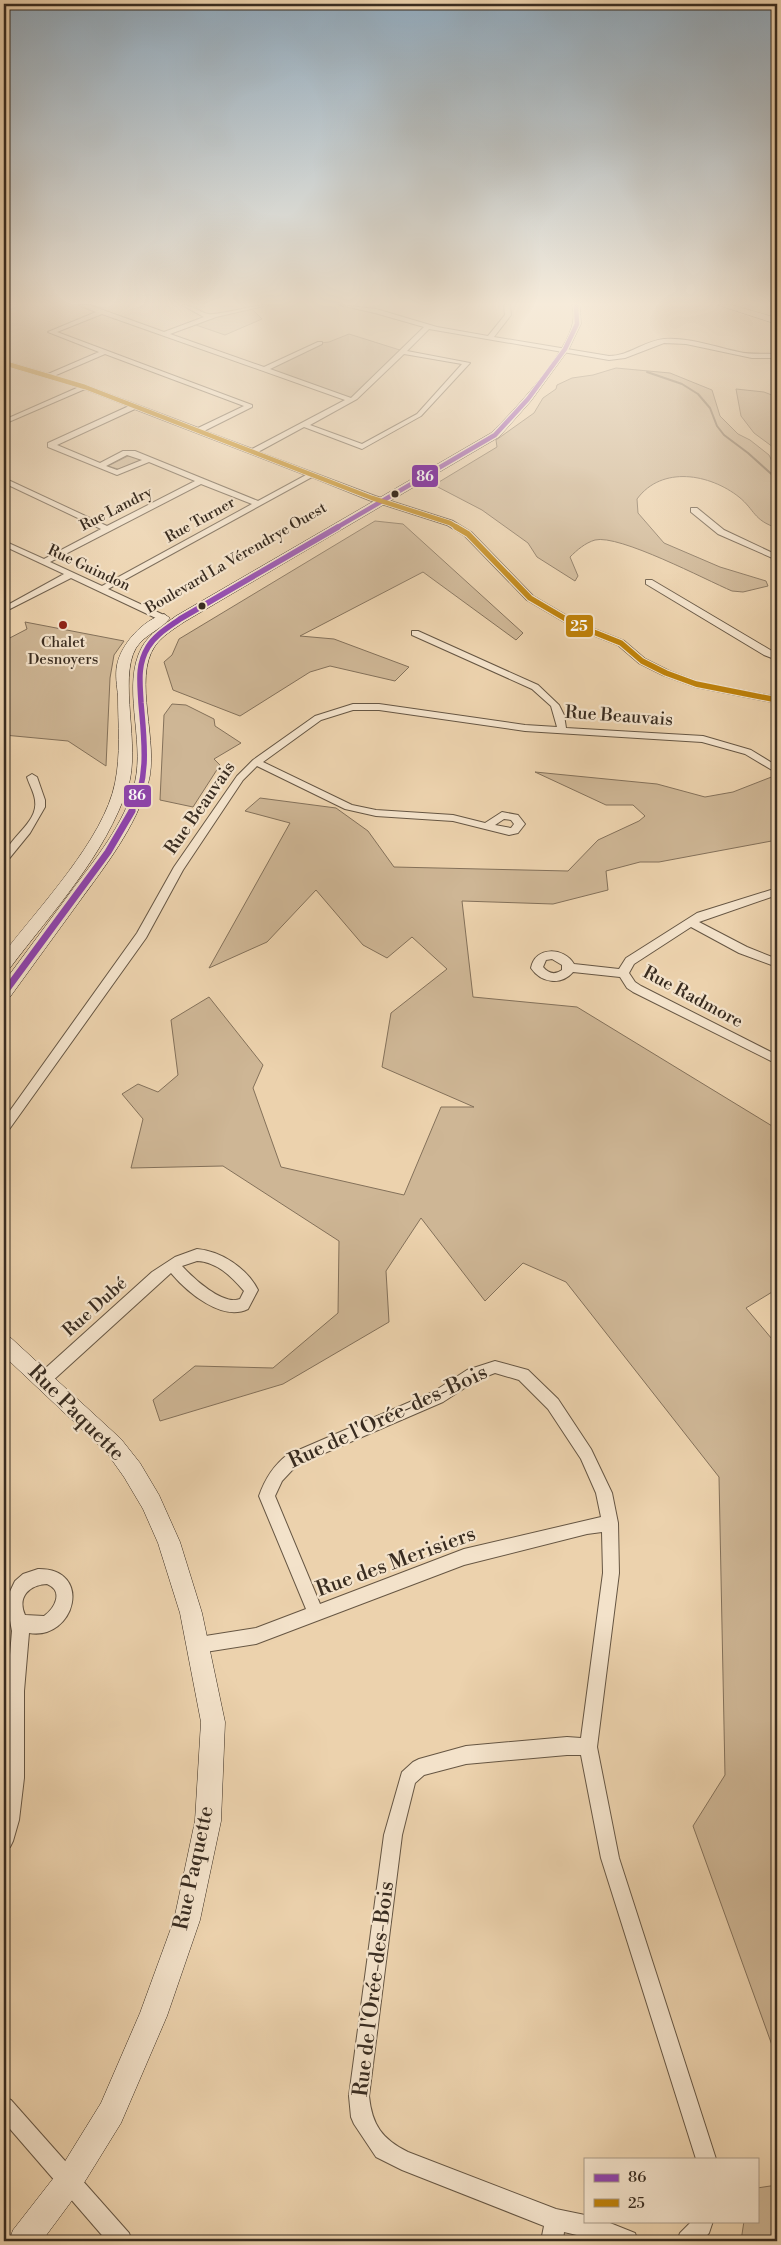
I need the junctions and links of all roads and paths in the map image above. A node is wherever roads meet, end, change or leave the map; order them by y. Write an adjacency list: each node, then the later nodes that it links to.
1 (504, 409): 18 (main road, Boulevard La Vérendrye Ouest)
2 (32, 410): 9 (street)
3 (127, 410): 14 (street)
4 (144, 410): 11 (street)
5 (242, 410): 11 (street)
6 (333, 410): 10 (street)
7 (424, 410): 10 (street)
8 (517, 410): 18 (main road, Boulevard La Vérendrye Ouest)
9 (4, 422)
10 (304, 425): 12 (street)
11 (198, 431): 12 (street)
12 (252, 452): 15 (street)
13 (148, 460): 14 (street); 14 (street); 17 (street)
14 (99, 466)
15 (311, 475): 18 (street); 19 (street, Rue Turner)
16 (4, 480): 21 (street)
17 (201, 481): 19 (street); 21 (street, Rue Landry)
18 (377, 500): 29 (main road, Boulevard La Vérendrye Ouest); 34 (street); 47 (main road, Boulevard La Vérendrye Ouest)
19 (258, 504): 27 (street, Rue Turner)
20 (694, 510): 23 (street)
21 (107, 529): 24 (street, Rue Landry)
22 (4, 543): 24 (street, Rue Guindon)
23 (777, 558)
24 (44, 562): 25 (street, Rue Guindon)
25 (71, 574): 27 (street, Rue Guindon); 28 (street)
26 (650, 582): 32 (street)
27 (102, 589): 29 (street, Rue Guindon)
28 (4, 610)
29 (163, 618): 44 (main road, Boulevard La Vérendrye Ouest)
30 (415, 632): 35 (street)
31 (777, 643): 32 (street)
32 (767, 653): 33 (street)
33 (777, 657)
34 (777, 700)
35 (562, 730): 36 (street, Rue Beauvais); 37 (street, Rue Beauvais)
36 (256, 762): 39 (street); 49 (street, Rue Beauvais)
37 (777, 770)
38 (32, 777): 40 (street)
39 (488, 826)
40 (4, 858)
41 (777, 890): 42 (street, Rue Radmore)
42 (690, 922): 43 (street); 46 (street, Rue Radmore)
43 (777, 963)
44 (4, 964)
45 (569, 968): 46 (street)
46 (624, 973): 48 (street, Rue Radmore)
47 (4, 993)
48 (777, 1060)
49 (4, 1128)
50 (173, 1265): 50 (street, Rue Dubé); 52 (street, Rue Dubé)
51 (4, 1344): 52 (main road, Rue Paquette)
52 (44, 1379): 56 (main road, Rue Paquette)
53 (610, 1523): 54 (street, Rue des Merisiers); 54 (street, Rue de l'Orée-des-Bois); 57 (street, Rue de l'Orée-des-Bois)
54 (316, 1614): 56 (street, Rue des Merisiers)
55 (20, 1622): 58 (street)
56 (198, 1645): 61 (main road, Rue Paquette)
57 (588, 1747): 60 (street, Rue de l'Orée-des-Bois); 62 (street, Rue de l'Orée-des-Bois)
58 (4, 1841)
59 (4, 2107): 61 (street)
60 (706, 2158)
61 (68, 2181): 64 (main road, Rue Paquette); 65 (street)
62 (556, 2220): 66 (street); 67 (street, Rue de l'Orée-des-Bois)
63 (703, 2222): 68 (street)
64 (24, 2241)
65 (121, 2241)
66 (552, 2241)
67 (627, 2241)
68 (688, 2241)

